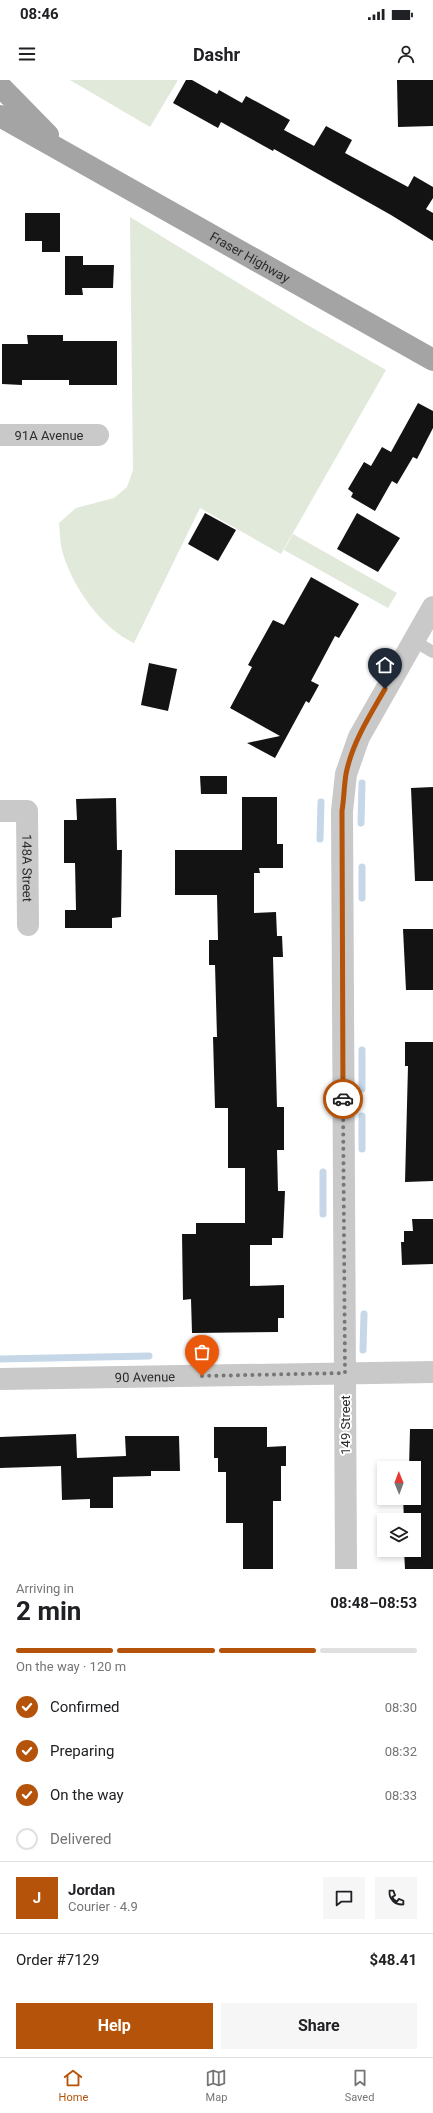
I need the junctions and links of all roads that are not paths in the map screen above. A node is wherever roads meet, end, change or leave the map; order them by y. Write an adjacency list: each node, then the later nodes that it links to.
1 (0, 86): 3 (main road, Fraser Highway)
2 (0, 116): 3 (main road, Fraser Highway)
3 (67, 154): 4 (main road, Fraser Highway)
4 (433, 360)
5 (0, 435): 6 (street, 91A Avenue)
6 (98, 435)
7 (433, 607): 8 (street, 149 Street)
8 (414, 641): 9 (lane); 13 (street, 149 Street)
9 (433, 652)
10 (0, 811): 11 (street, 148A Street)
11 (28, 925)
12 (433, 1372): 13 (street, 90 Avenue)
13 (345, 1373): 14 (street, 90 Avenue); 15 (street, 149 Street)
14 (0, 1379)
15 (346, 1569)

